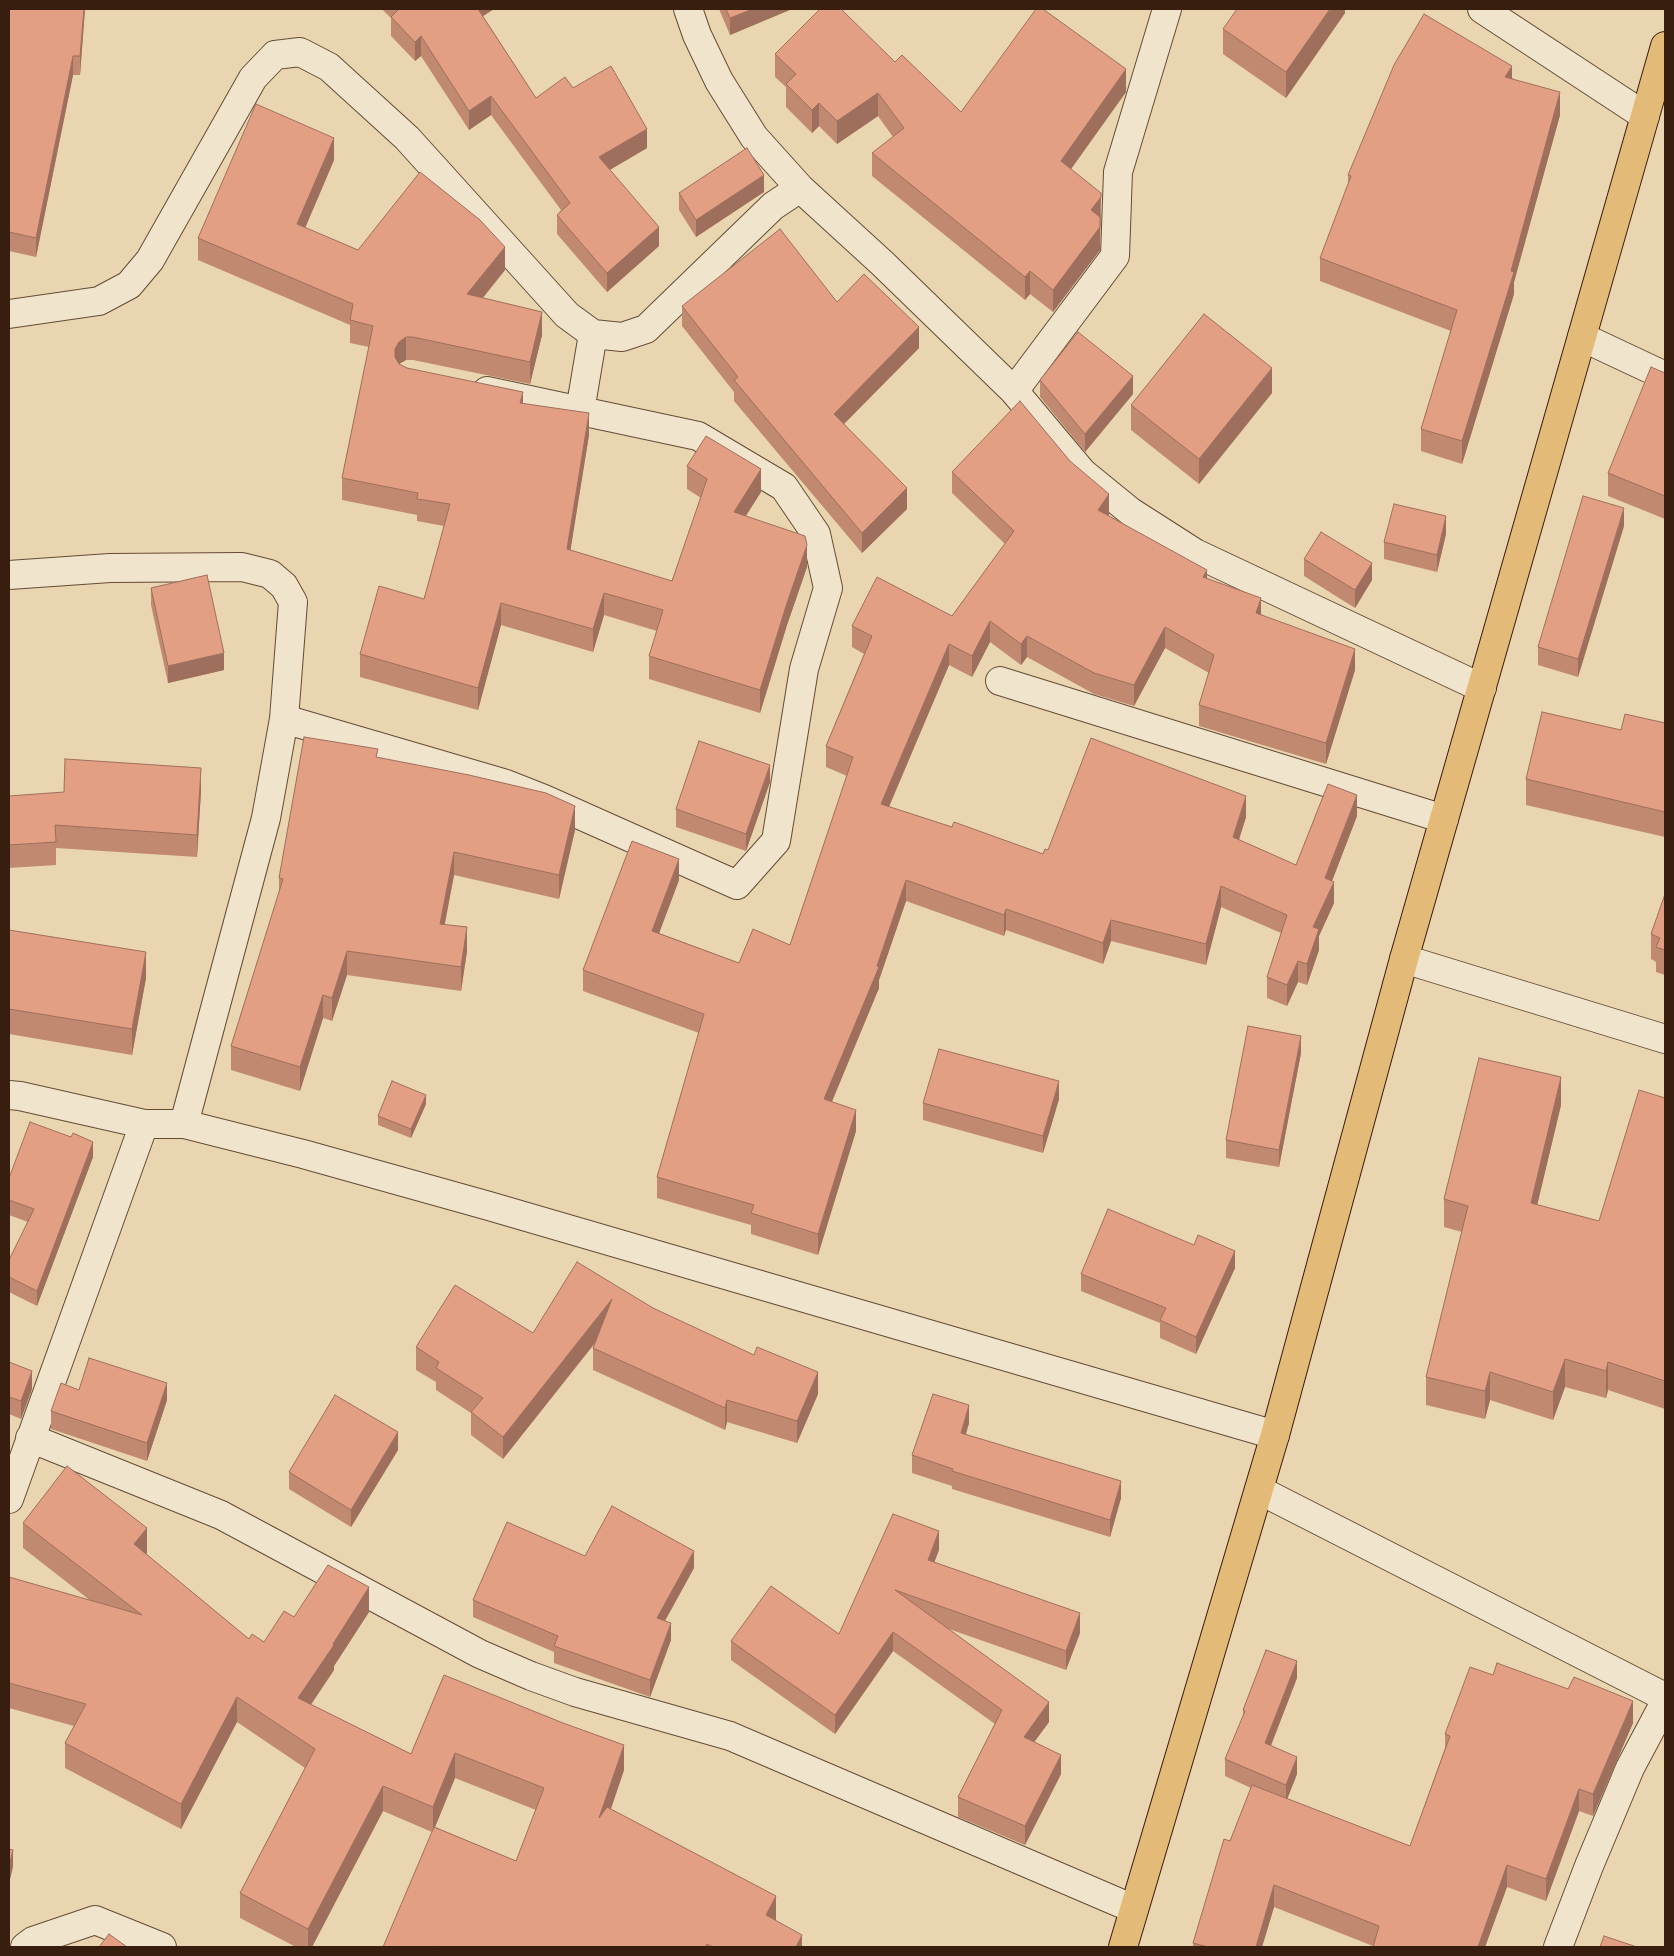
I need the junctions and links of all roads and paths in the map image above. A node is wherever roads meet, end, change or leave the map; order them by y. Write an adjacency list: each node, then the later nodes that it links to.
1 (688, 9): 6 (street)
2 (1166, 9): 12 (street)
3 (1482, 9): 5 (street)
4 (1665, 46): 5 (main road)
5 (1645, 116): 9 (main road)
6 (800, 188): 8 (street); 12 (street)
7 (9, 314): 8 (street)
8 (593, 334): 13 (street)
9 (1582, 337): 10 (street); 16 (main road)
10 (1665, 376)
11 (466, 387): 13 (street)
12 (1014, 391): 16 (street)
13 (580, 411): 17 (street)
14 (9, 576): 17 (street)
15 (1000, 681): 18 (street)
16 (1482, 688): 18 (main road)
17 (284, 719): 23 (street)
18 (1444, 819): 19 (main road)
19 (1404, 960): 20 (street); 24 (main road)
20 (1665, 1039)
21 (9, 1095): 22 (street)
22 (144, 1124): 23 (street); 25 (street)
23 (184, 1124): 24 (street)
24 (1275, 1435): 26 (main road)
25 (30, 1438): 27 (street); 30 (street)
26 (1259, 1490): 28 (street); 30 (main road)
27 (9, 1499)
28 (1665, 1697)
29 (1665, 1702): 34 (street)
30 (1134, 1909): 33 (main road)
31 (25, 1947): 32 (street)
32 (162, 1947)
33 (1123, 1947)
34 (1558, 1947)

